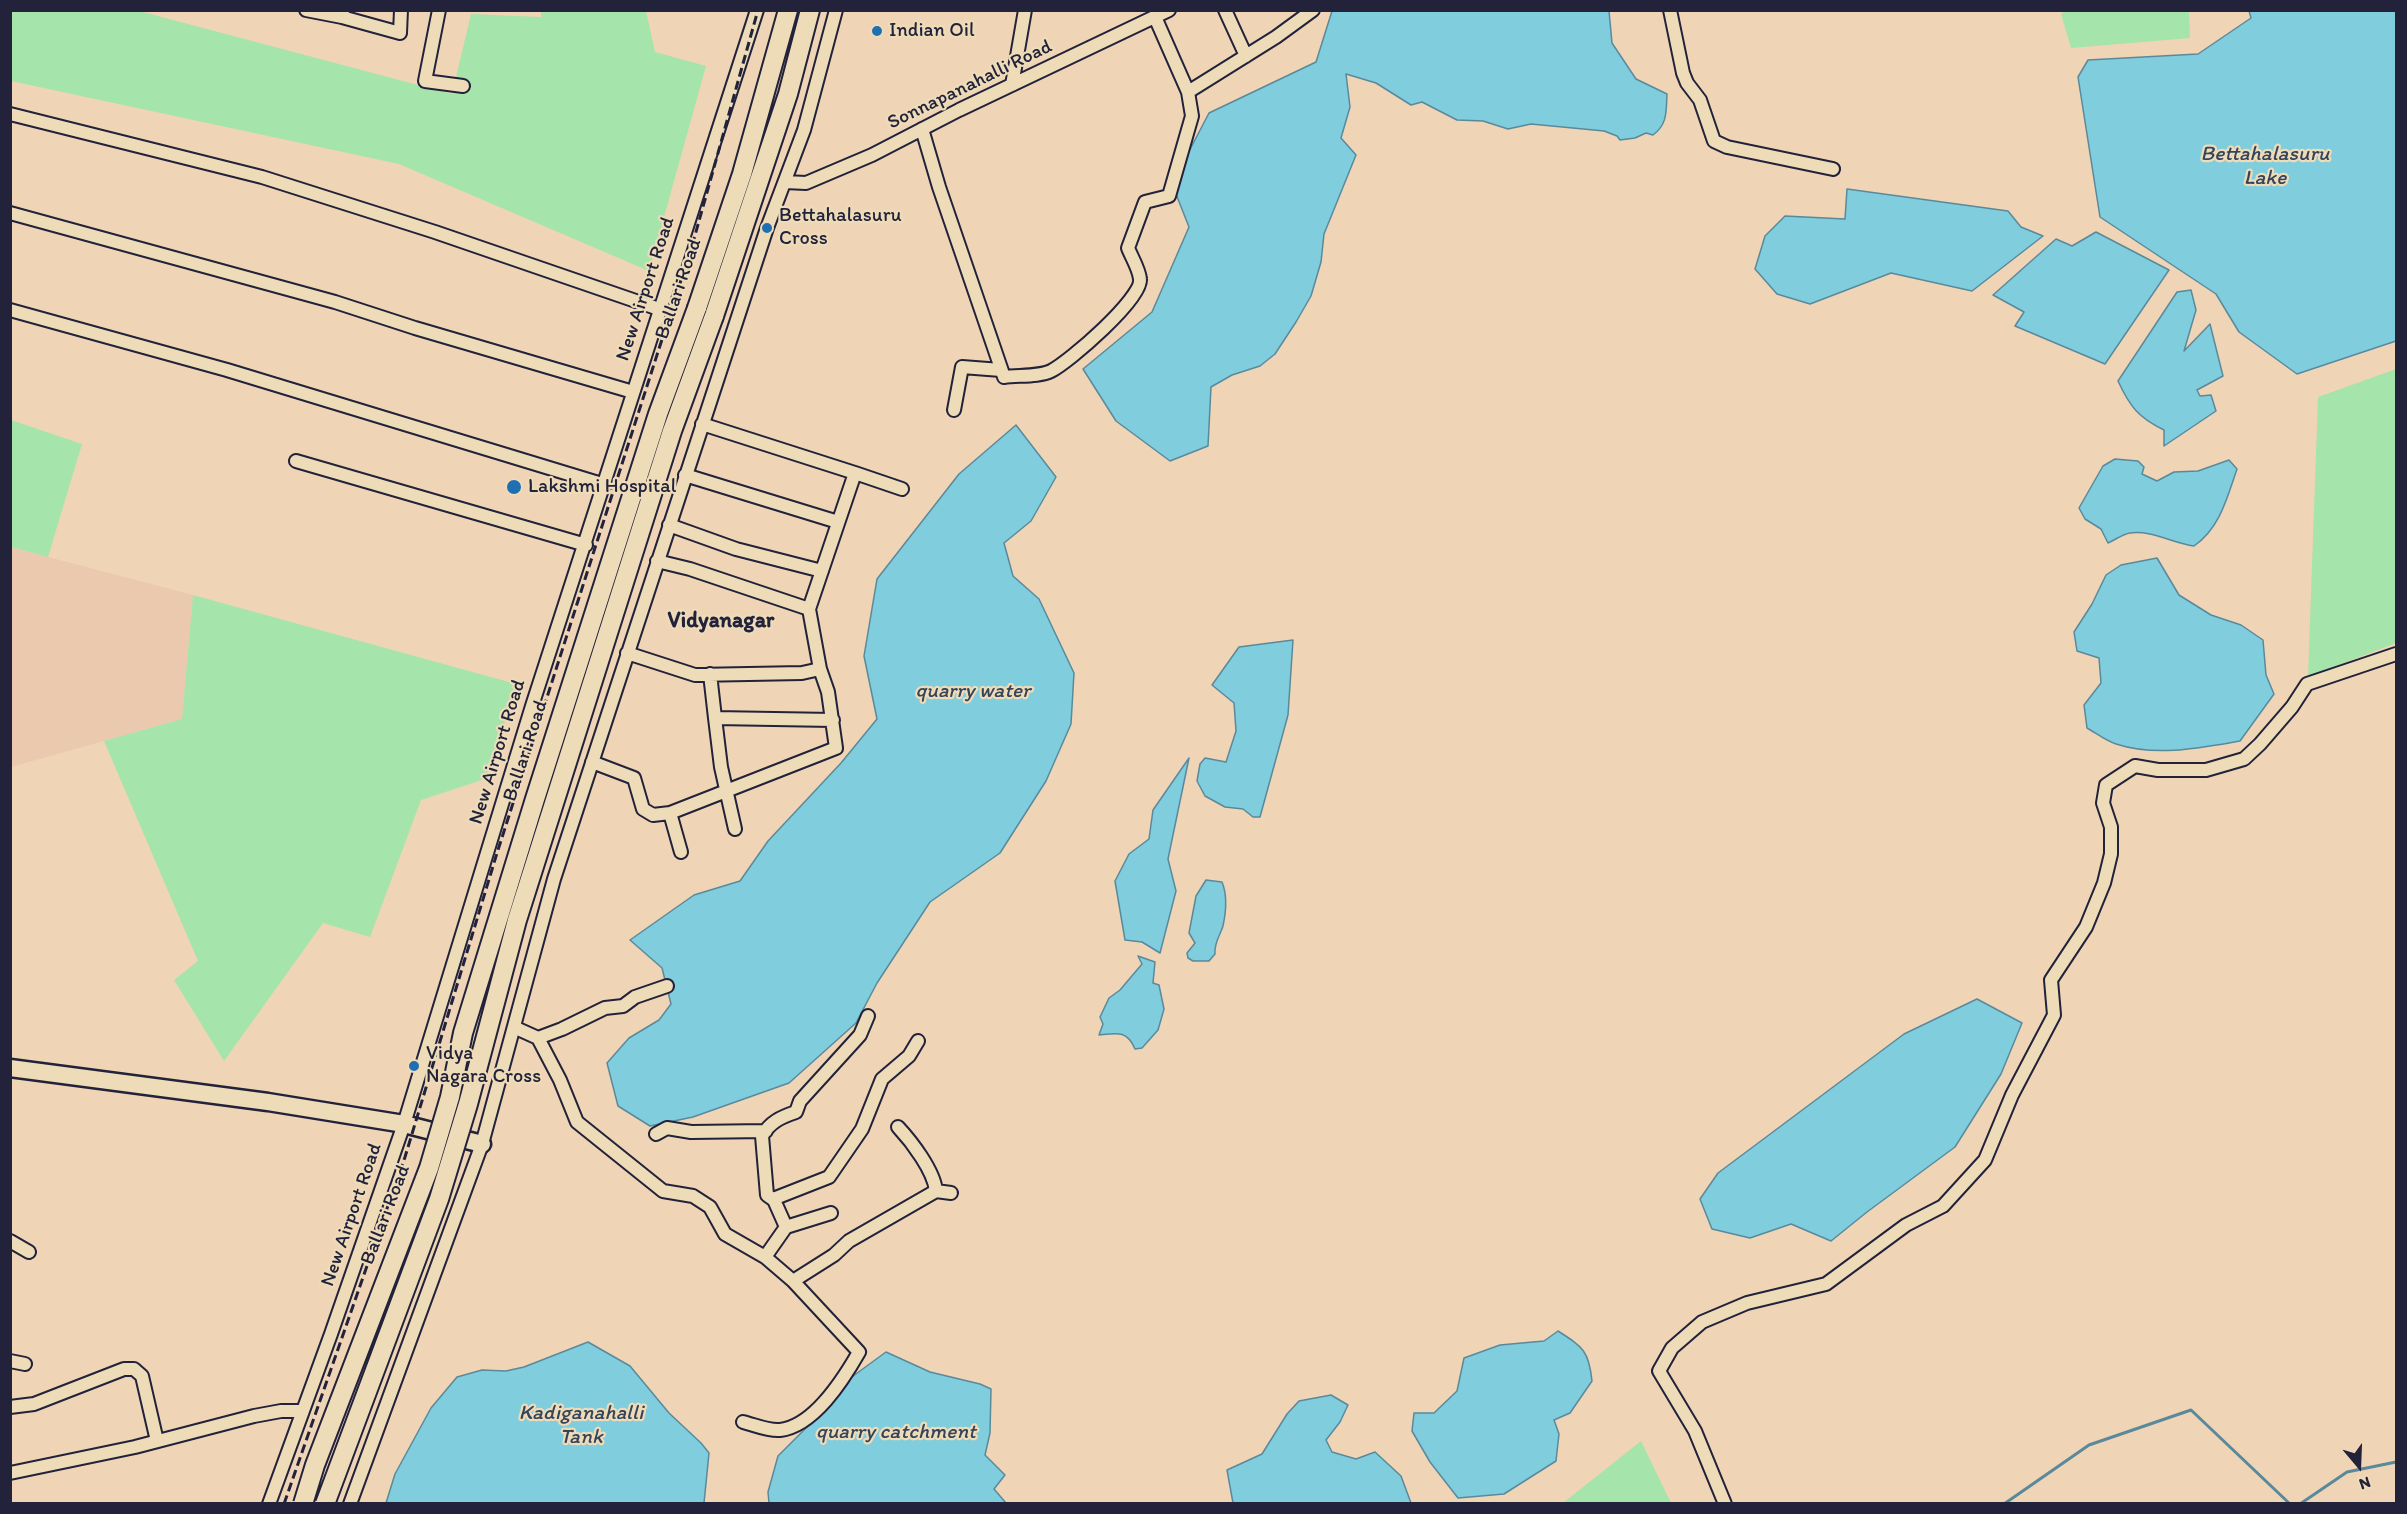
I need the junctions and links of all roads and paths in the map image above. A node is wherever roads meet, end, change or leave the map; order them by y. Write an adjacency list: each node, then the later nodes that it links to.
1 (306, 10): 13 (street)
2 (401, 10): 13 (street)
3 (439, 10): 17 (street)
4 (757, 10): 24 (street, New Airport Road)
5 (788, 10): 80 (highway, Ballari Road, bridge)
6 (810, 10): 81 (highway, Ballari Road, bridge)
7 (836, 10): 22 (street)
8 (1025, 10): 16 (street)
9 (1169, 10): 14 (street, Sonnapanahalli Road)
10 (1225, 10): 15 (street)
11 (1313, 10): 15 (street)
12 (1670, 10): 21 (street)
13 (342, 14)
14 (1155, 17): 16 (street, Sonnapanahalli Road); 18 (street)
15 (1246, 57): 18 (street)
16 (1012, 85): 20 (street, Sonnapanahalli Road)
17 (462, 86)
18 (1188, 92): 26 (street)
19 (10, 114): 24 (street)
20 (922, 129): 22 (street, Sonnapanahalli Road); 26 (street)
21 (1833, 169)
22 (785, 182): 29 (street)
23 (10, 213): 27 (street)
24 (659, 309): 27 (street, New Airport Road)
25 (10, 310): 33 (street)
26 (1001, 370): 28 (street)
27 (633, 392): 33 (street, New Airport Road)
28 (954, 410)
29 (702, 424): 31 (street); 32 (street)
30 (296, 461): 37 (street)
31 (855, 473): 34 (street); 35 (street)
32 (685, 475): 35 (street); 36 (street)
33 (605, 485): 37 (street, New Airport Road)
34 (902, 489)
35 (838, 522): 39 (street)
36 (669, 525): 38 (street); 39 (street)
37 (586, 545): 58 (street, New Airport Road)
38 (657, 561): 40 (street); 41 (street)
39 (822, 572): 40 (street)
40 (809, 609): 43 (street)
41 (627, 653): 44 (street); 47 (street)
42 (2397, 654): 83 (street)
43 (820, 669): 44 (street); 46 (street)
44 (710, 674): 45 (street)
45 (715, 718): 46 (street); 48 (street)
46 (833, 720): 48 (street)
47 (592, 762): 49 (street); 62 (street)
48 (726, 791): 49 (street); 50 (street)
49 (670, 813): 51 (street)
50 (735, 829)
51 (681, 852)
52 (667, 986): 55 (street)
53 (868, 1016): 60 (street)
54 (518, 1029): 55 (street)
55 (538, 1038): 70 (street)
56 (918, 1041): 65 (street)
57 (10, 1068): 58 (main road)
58 (404, 1124): 62 (main road); 75 (street, New Airport Road)
59 (898, 1127): 63 (street)
60 (765, 1131): 61 (street); 65 (street)
61 (656, 1134)
62 (482, 1144): 82 (street)
63 (936, 1191): 64 (street); 71 (street)
64 (951, 1193)
65 (773, 1199): 67 (street)
66 (831, 1213): 67 (street)
67 (786, 1227): 70 (street)
68 (10, 1241): 69 (street)
69 (29, 1252)
70 (765, 1257): 71 (street)
71 (793, 1281): 76 (street)
72 (10, 1361): 73 (street)
73 (25, 1364)
74 (10, 1407): 77 (street)
75 (303, 1411): 77 (street); 79 (street, New Airport Road)
76 (743, 1422)
77 (157, 1441): 78 (street)
78 (10, 1473)
79 (269, 1503)
80 (303, 1503)
81 (325, 1503)
82 (350, 1503)
83 (1725, 1503)

